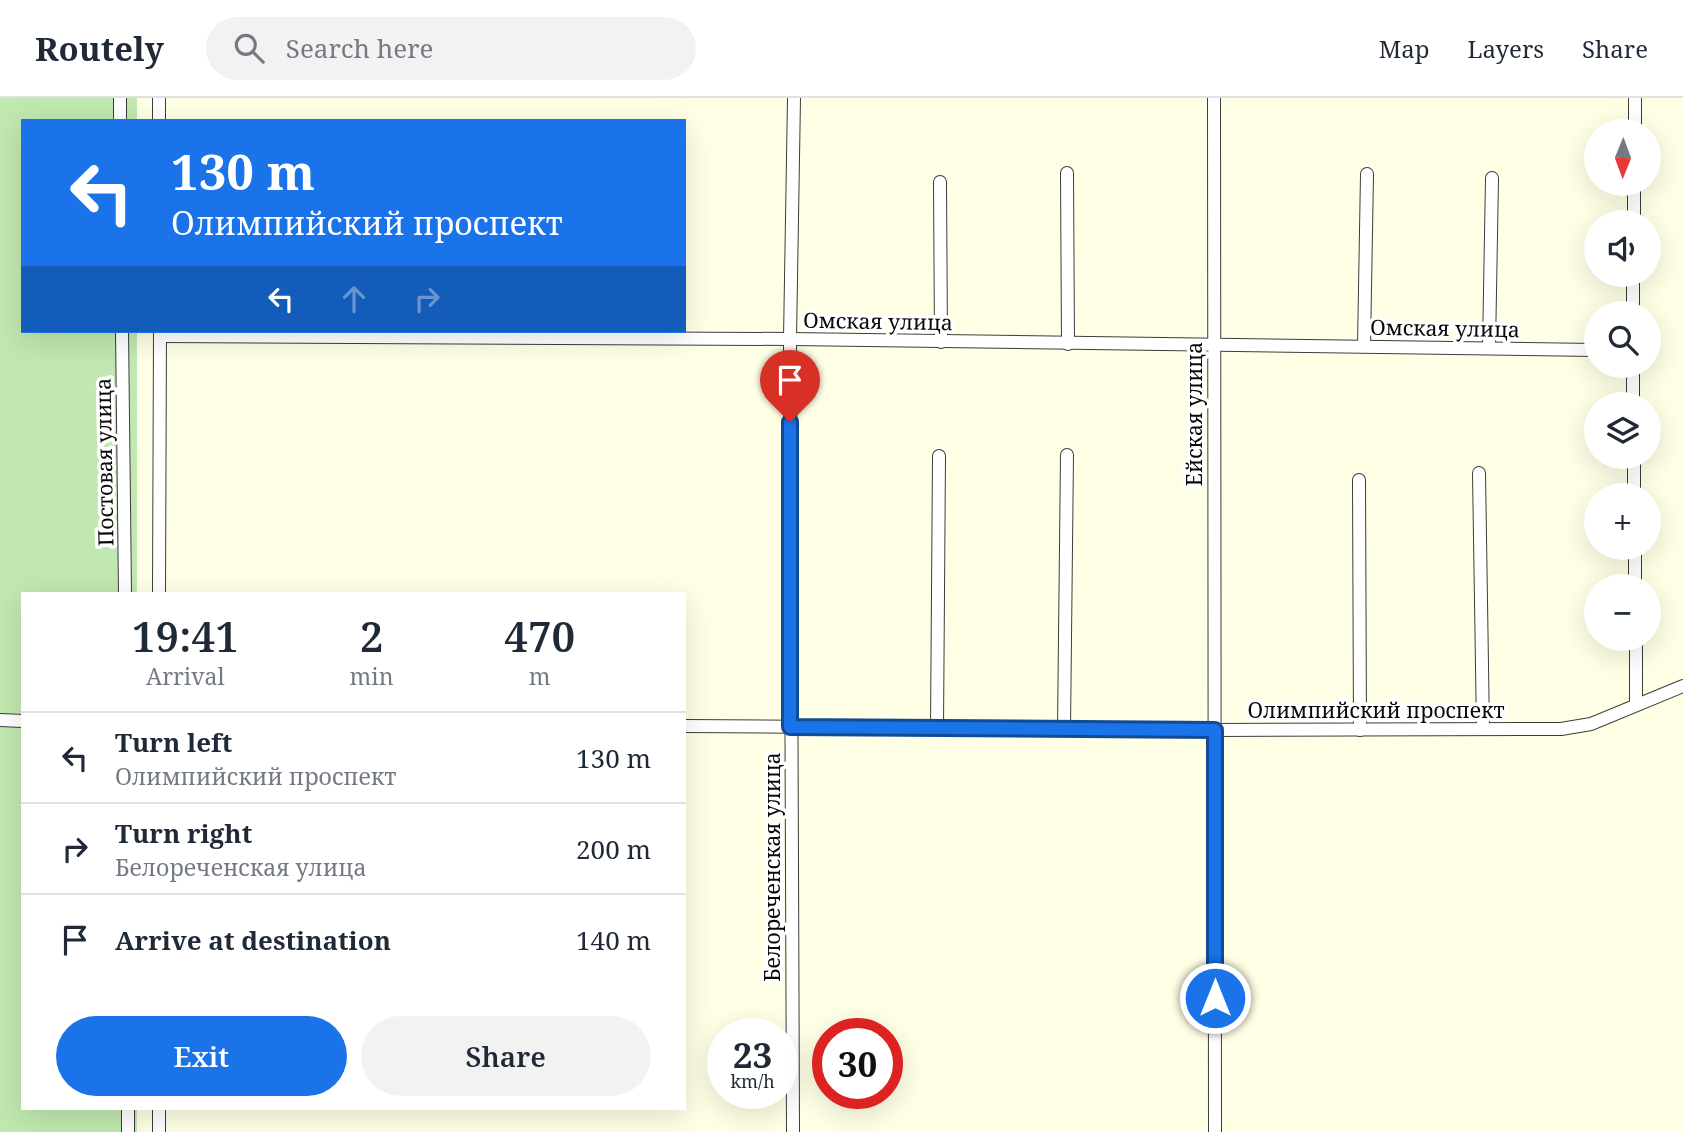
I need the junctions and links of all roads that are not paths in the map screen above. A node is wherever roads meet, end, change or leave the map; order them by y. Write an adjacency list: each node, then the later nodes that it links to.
1 (120, 98): 6 (street)
2 (159, 98): 7 (street)
3 (794, 98): 15 (street, Белореченская улица)
4 (1214, 98): 17 (street, Ейская улица)
5 (1635, 98): 8 (street)
6 (120, 119)
7 (159, 119)
8 (1635, 119)
9 (1066, 173): 18 (street)
10 (1367, 174): 19 (street)
11 (1492, 178): 20 (street)
12 (940, 182): 16 (street)
13 (122, 333): 26 (street, Постовая улица)
14 (160, 333): 15 (street, Омская улица); 27 (street)
15 (790, 339): 16 (street, Омская улица); 34 (street, Белореченская улица)
16 (941, 342): 18 (street, Омская улица)
17 (1213, 343): 18 (street, Омская улица); 19 (street, Омская улица); 38 (street, Ейская улица)
18 (1068, 344)
19 (1364, 346): 20 (street, Омская улица)
20 (1489, 348): 21 (street, Омская улица)
21 (1584, 350)
22 (1067, 455): 36 (street)
23 (939, 456): 35 (street)
24 (1479, 473): 37 (street)
25 (1359, 480): 39 (street)
26 (125, 592)
27 (159, 592)
28 (1636, 651): 30 (street)
29 (1683, 686): 30 (street, Олимпийский проспект)
30 (1636, 705): 37 (street, Олимпийский проспект)
31 (0, 720): 32 (street)
32 (21, 721)
33 (686, 726): 34 (street, Олимпийский проспект)
34 (790, 727): 35 (street, Олимпийский проспект); 44 (street, Белореченская улица)
35 (937, 728): 36 (street, Олимпийский проспект)
36 (1064, 729): 38 (street, Олимпийский проспект)
37 (1483, 729): 39 (street, Олимпийский проспект)
38 (1215, 730): 39 (street, Олимпийский проспект); 45 (street, Ейская улица)
39 (1360, 730)
40 (128, 1110): 42 (street)
41 (159, 1110): 43 (street)
42 (128, 1132)
43 (159, 1132)
44 (793, 1132)
45 (1215, 1132)

